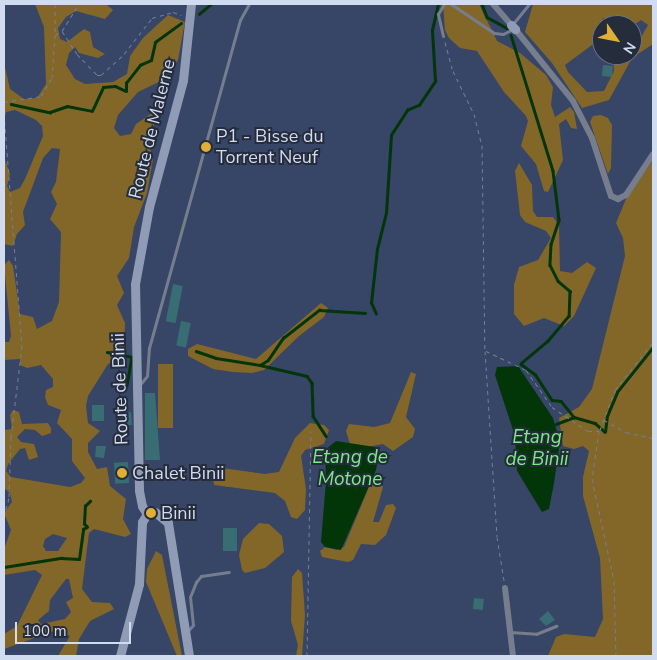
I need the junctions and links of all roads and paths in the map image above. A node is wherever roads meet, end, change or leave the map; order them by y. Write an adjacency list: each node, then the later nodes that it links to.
1 (79, 4): 11 (path)
2 (191, 4): 9 (street, Route de Malerne)
3 (249, 4): 20 (lane)
4 (444, 4): 13 (lane)
5 (451, 4): 10 (lane)
6 (493, 4): 10 (street)
7 (529, 4): 10 (lane)
8 (54, 5): 12 (path)
9 (190, 15): 11 (path); 17 (street, Route de Malerne)
10 (513, 27): 16 (street)
11 (62, 31): 12 (path)
12 (55, 35): 14 (path)
13 (443, 36): 19 (path)
14 (4, 102)
15 (4, 114): 26 (path)
16 (653, 154)
17 (138, 260): 20 (street, Route de Binii)
18 (653, 342): 21 (path)
19 (485, 351): 23 (path); 28 (path)
20 (135, 390): 25 (street, Route de Binii)
21 (604, 420): 23 (path); 24 (path)
22 (311, 431): 34 (path)
23 (599, 431): 36 (path)
24 (653, 438)
25 (147, 514): 31 (street); 32 (street)
26 (4, 516)
27 (229, 572): 31 (lane)
28 (505, 588): 30 (street)
29 (556, 626): 30 (lane)
30 (510, 632): 35 (street)
31 (186, 634): 33 (street)
32 (120, 656)
33 (189, 656)
34 (307, 656)
35 (512, 656)
36 (616, 656)

